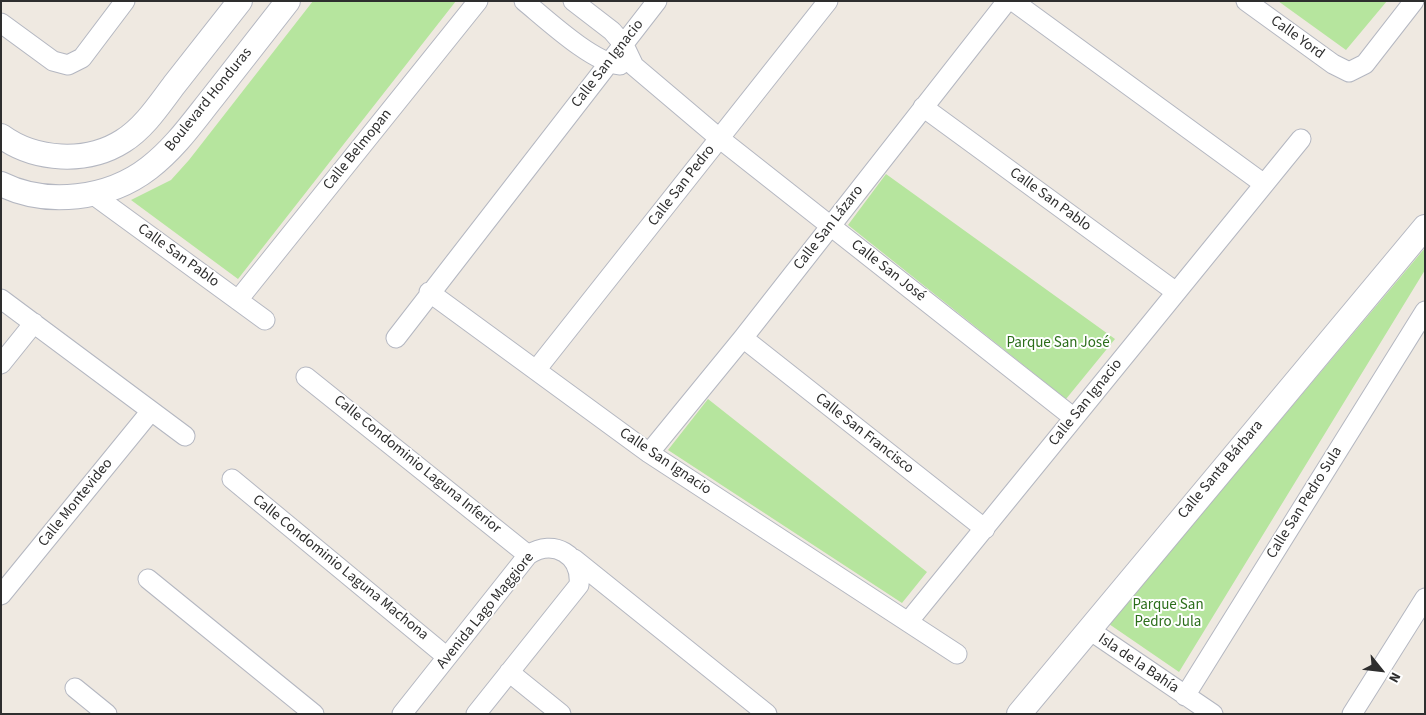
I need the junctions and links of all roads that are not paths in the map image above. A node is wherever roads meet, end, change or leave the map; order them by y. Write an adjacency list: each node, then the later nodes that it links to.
1 (125, 1): 13 (street)
2 (240, 1): 18 (street)
3 (288, 1): 23 (street, Boulevard Honduras)
4 (478, 1): 29 (street, Calle Belmopan)
5 (524, 1): 15 (street)
6 (573, 1): 14 (street, Calle San José)
7 (657, 1): 14 (street, Calle San Ignacio)
8 (828, 1): 19 (street, Calle San Pedro)
9 (1007, 1): 17 (street, Calle San Lázaro)
10 (1013, 1): 22 (street)
11 (1246, 1): 12 (street, Calle Yord)
12 (1414, 1)
13 (1, 23)
14 (624, 44): 15 (street, Calle San Ignacio); 16 (street, Calle San José)
15 (609, 64): 16 (street); 26 (street, Calle San Ignacio)
16 (634, 66): 19 (street, Calle San José)
17 (923, 107): 24 (street, Calle San Lázaro); 27 (street, Calle San Pablo)
18 (5, 138)
19 (719, 138): 24 (street, Calle San José); 36 (street, Calle San Pedro)
20 (1301, 139): 22 (street, Calle San Ignacio)
21 (1, 184): 23 (street, Boulevard Honduras)
22 (1264, 184): 27 (street, Calle San Ignacio)
23 (91, 193): 29 (street, Calle San Pablo)
24 (831, 226): 34 (street, Calle San Lázaro); 39 (street, Calle San José)
25 (1425, 227): 50 (street, Calle Santa Bárbara)
26 (430, 292): 33 (street, Calle San Ignacio); 36 (street, Calle San Ignacio)
27 (1176, 292): 39 (street, Calle San Ignacio)
28 (1, 299): 32 (street)
29 (238, 300): 31 (street, Calle San Pablo)
30 (1425, 311): 55 (street, Calle San Pedro Sula)
31 (265, 320)
32 (34, 323): 35 (street); 38 (street)
33 (396, 338)
34 (743, 338): 41 (street, Calle San Lázaro); 43 (street, Calle San Francisco)
35 (1, 364)
36 (536, 370): 41 (street, Calle San Ignacio)
37 (306, 377): 44 (street, Calle Condominio Laguna Inferior)
38 (151, 411): 40 (street); 47 (street, Calle Montevideo)
39 (1074, 418): 43 (street, Calle San Ignacio)
40 (185, 436)
41 (649, 453): 49 (street, Calle San Ignacio)
42 (232, 480): 52 (street, Calle Condominio Laguna Machona)
43 (985, 529): 49 (street, Calle San Ignacio)
44 (528, 554): 45 (street, Avenida Lago Maggiore); 52 (street, Avenida Lago Maggiore)
45 (567, 554): 53 (street); 61 (street)
46 (148, 579): 57 (street)
47 (1, 595)
48 (1425, 598): 64 (street)
49 (908, 622): 51 (street, Calle San Ignacio)
50 (1088, 630): 55 (street, Isla de la Bahía); 62 (street, Calle Santa Bárbara)
51 (957, 654)
52 (448, 657): 58 (street, Avenida Lago Maggiore)
53 (509, 672): 59 (street); 60 (street)
54 (74, 688): 56 (street)
55 (1185, 696): 63 (street, Isla de la Bahía)
56 (107, 714)
57 (314, 714)
58 (402, 714)
59 (476, 714)
60 (561, 714)
61 (767, 714)
62 (1019, 714)
63 (1213, 714)
64 (1352, 714)

